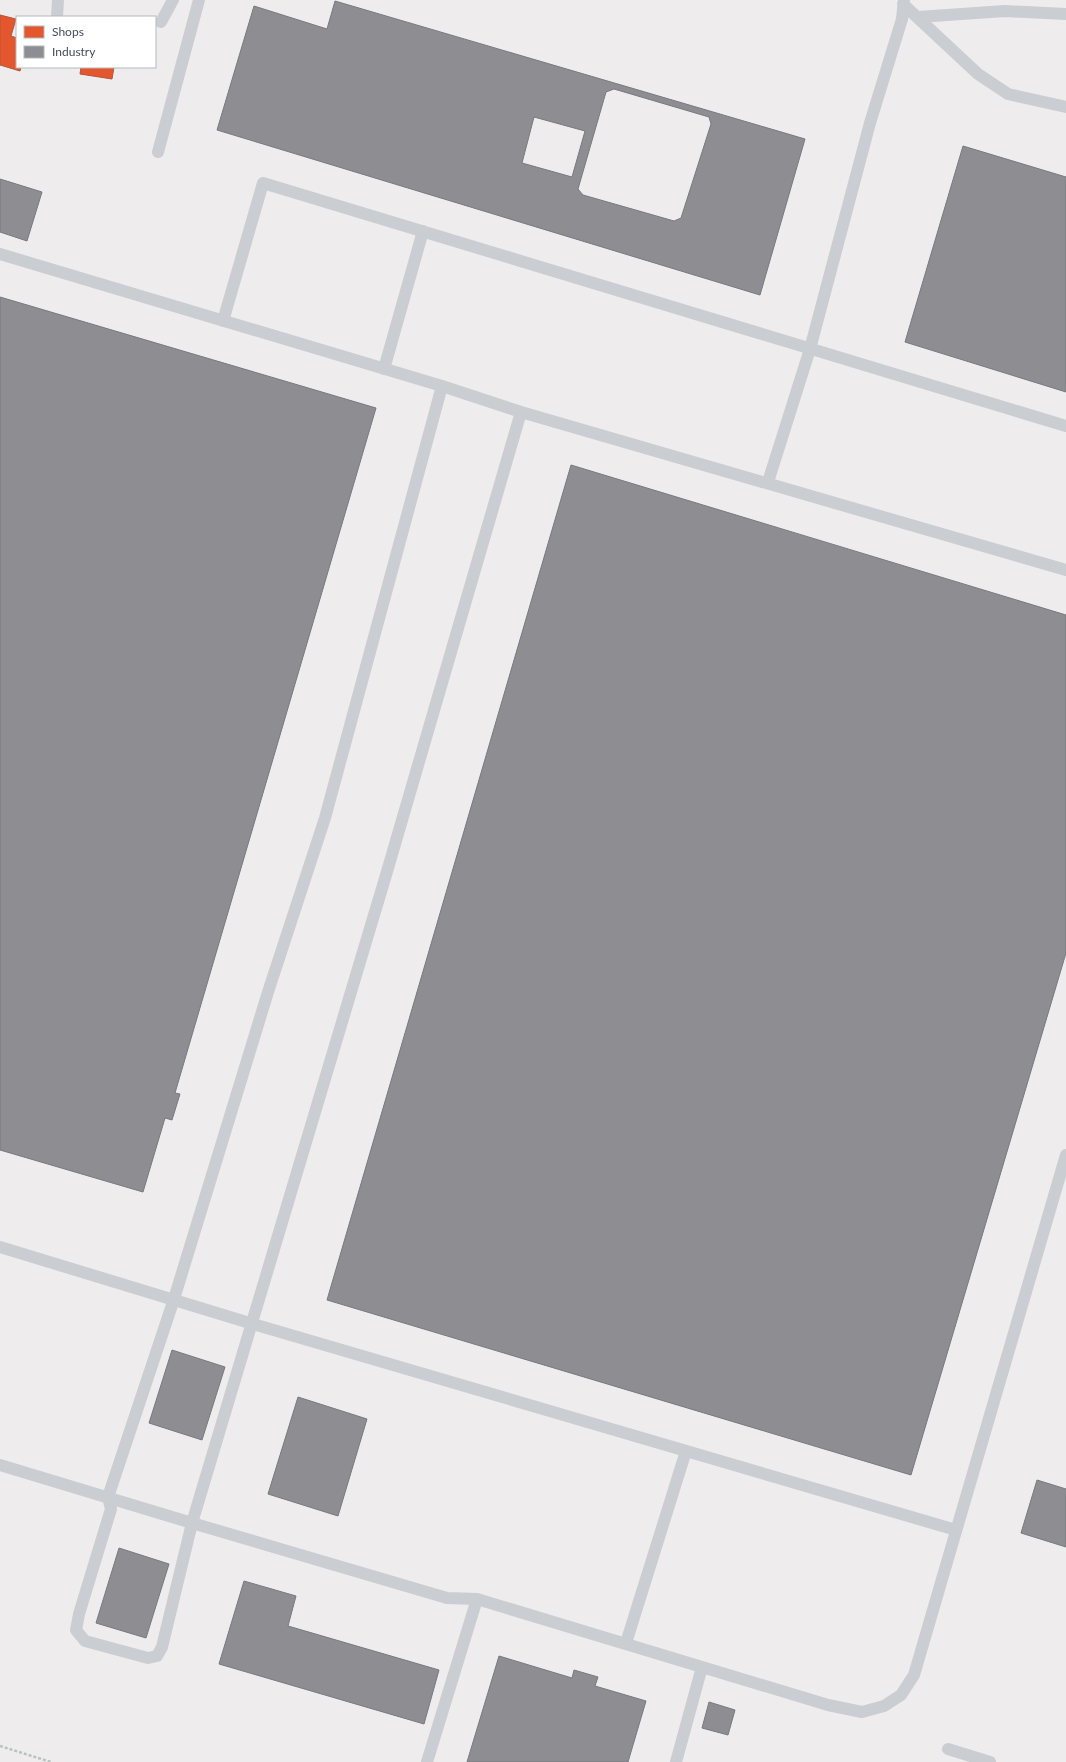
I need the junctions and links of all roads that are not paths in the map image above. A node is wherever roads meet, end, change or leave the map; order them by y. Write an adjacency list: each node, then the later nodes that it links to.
1 (58, 0): 6 (lane)
2 (173, 0): 8 (lane)
3 (199, 0): 10 (lane)
4 (903, 2): 7 (lane); 14 (lane)
5 (1066, 14): 7 (lane)
6 (57, 16)
7 (918, 17): 9 (lane)
8 (162, 22)
9 (1066, 107)
10 (158, 152)
11 (423, 231): 13 (lane); 14 (lane); 15 (lane)
12 (0, 254): 13 (lane)
13 (223, 321): 15 (lane)
14 (810, 349): 18 (lane); 19 (lane)
15 (384, 369): 16 (lane)
16 (442, 386): 17 (lane); 23 (lane)
17 (521, 412): 19 (lane); 24 (lane)
18 (1066, 426)
19 (768, 482): 20 (lane)
20 (1066, 570)
21 (1066, 1155): 29 (lane)
22 (0, 1247): 23 (lane)
23 (174, 1299): 24 (lane); 27 (lane)
24 (253, 1324): 25 (lane); 28 (lane)
25 (686, 1451): 29 (lane); 31 (lane)
26 (0, 1465): 27 (lane)
27 (108, 1497): 28 (lane); 28 (lane)
28 (192, 1523): 30 (lane)
29 (956, 1530): 32 (lane)
30 (477, 1599): 31 (lane); 34 (lane)
31 (626, 1643): 32 (lane)
32 (702, 1667): 35 (lane)
33 (948, 1749): 36 (lane)
34 (427, 1762)
35 (676, 1762)
36 (990, 1762)

